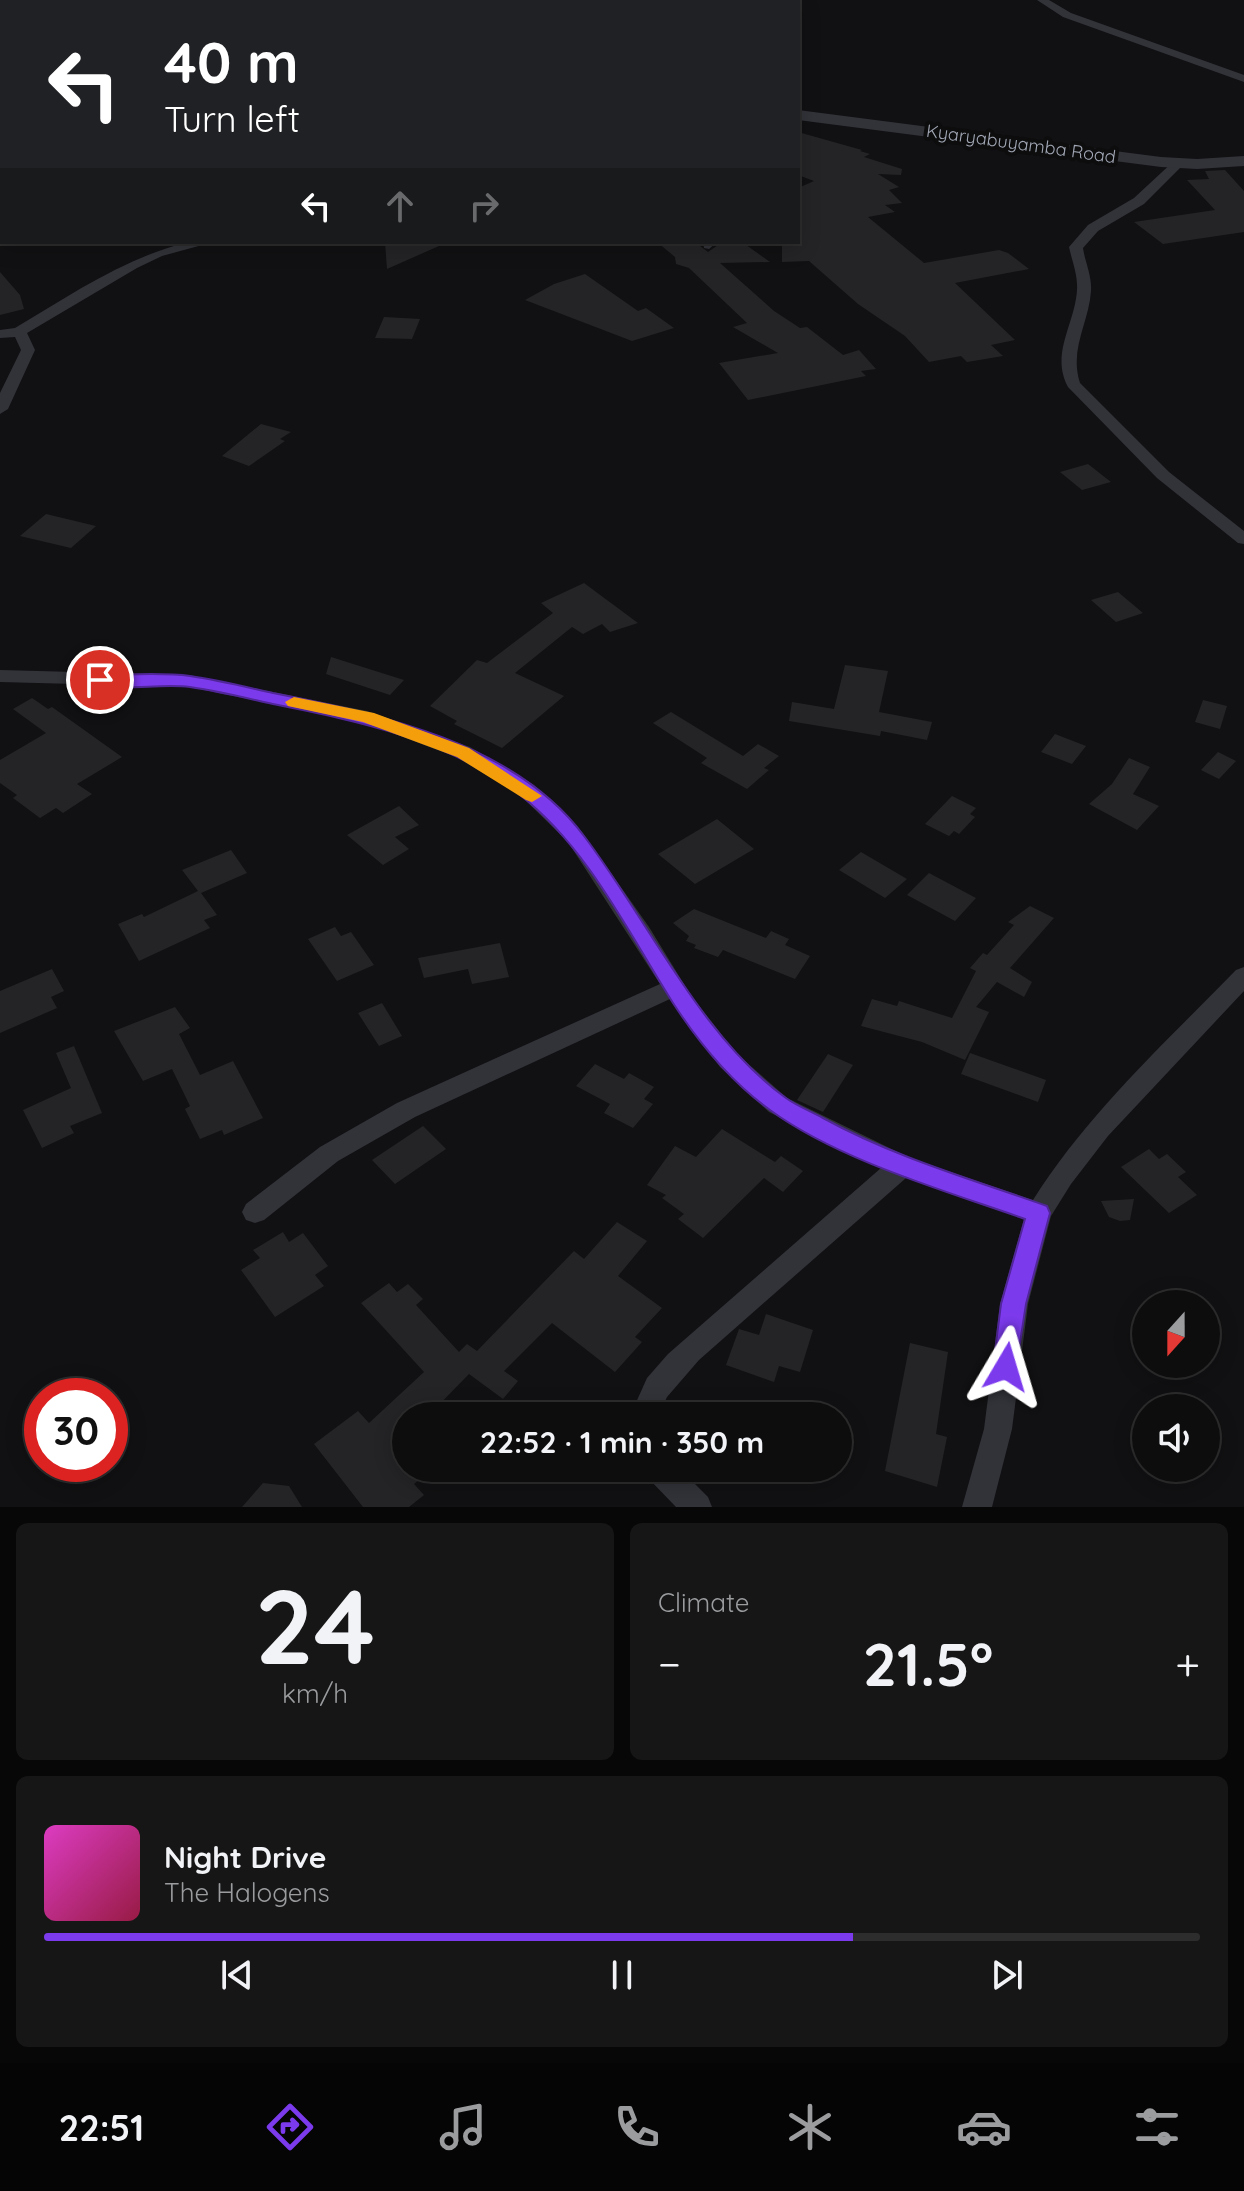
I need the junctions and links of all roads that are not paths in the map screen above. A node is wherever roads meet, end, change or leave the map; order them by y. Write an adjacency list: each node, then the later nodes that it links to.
1 (1042, 0): 2 (street)
2 (1244, 79)
3 (800, 115): 5 (street, Kyaryabuyamba Road)
4 (1244, 161): 5 (street, Kyaryabuyamba Road)
5 (1179, 163): 10 (street)
6 (197, 244): 7 (street)
7 (19, 332): 8 (street); 9 (street)
8 (0, 334)
9 (0, 409)
10 (1244, 539)
11 (0, 676): 13 (street)
12 (1244, 976): 16 (street)
13 (675, 987): 14 (street); 15 (street)
14 (902, 1166): 16 (street); 17 (street)
15 (255, 1212)
16 (1039, 1213): 20 (street)
17 (648, 1402)
18 (672, 1482): 19 (street)
19 (697, 1507)
20 (977, 1507)

